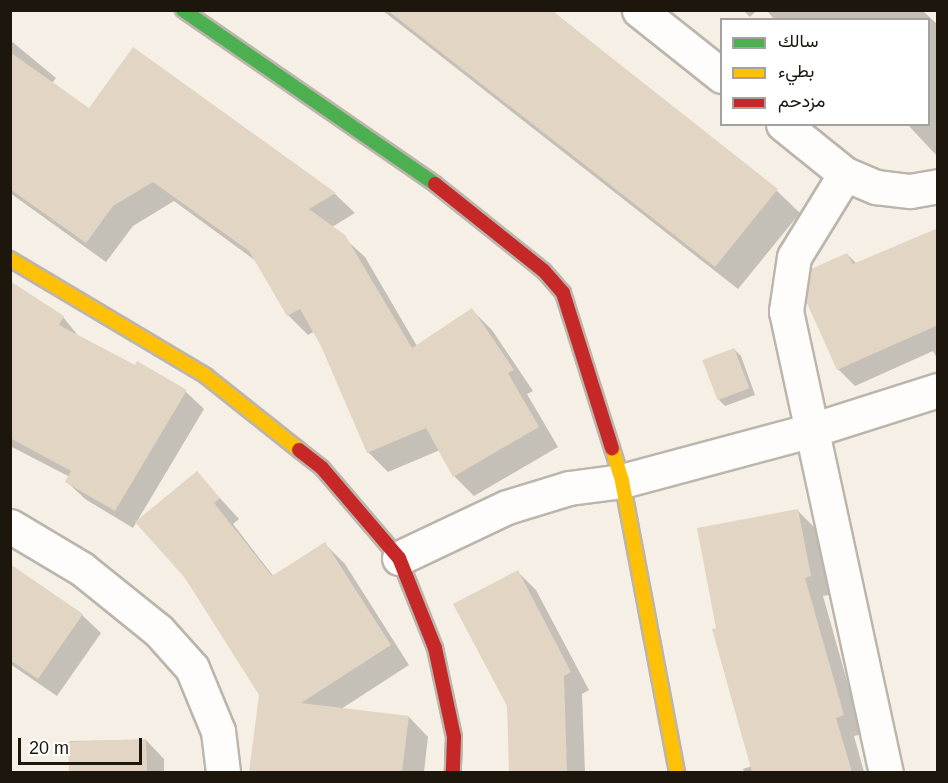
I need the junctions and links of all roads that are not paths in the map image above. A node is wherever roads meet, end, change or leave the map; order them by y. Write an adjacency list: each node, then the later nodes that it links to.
1 (183, 10): 10 (street)
2 (639, 10): 3 (street)
3 (720, 74)
4 (785, 126): 5 (street)
5 (845, 174): 6 (street); 9 (street)
6 (938, 186)
7 (10, 259): 12 (street)
8 (938, 390): 9 (street)
9 (812, 429): 10 (street); 16 (street)
10 (622, 481): 12 (street); 15 (street)
11 (10, 526): 13 (street)
12 (399, 558): 14 (street)
13 (223, 772)
14 (453, 772)
15 (677, 772)
16 (886, 772)

